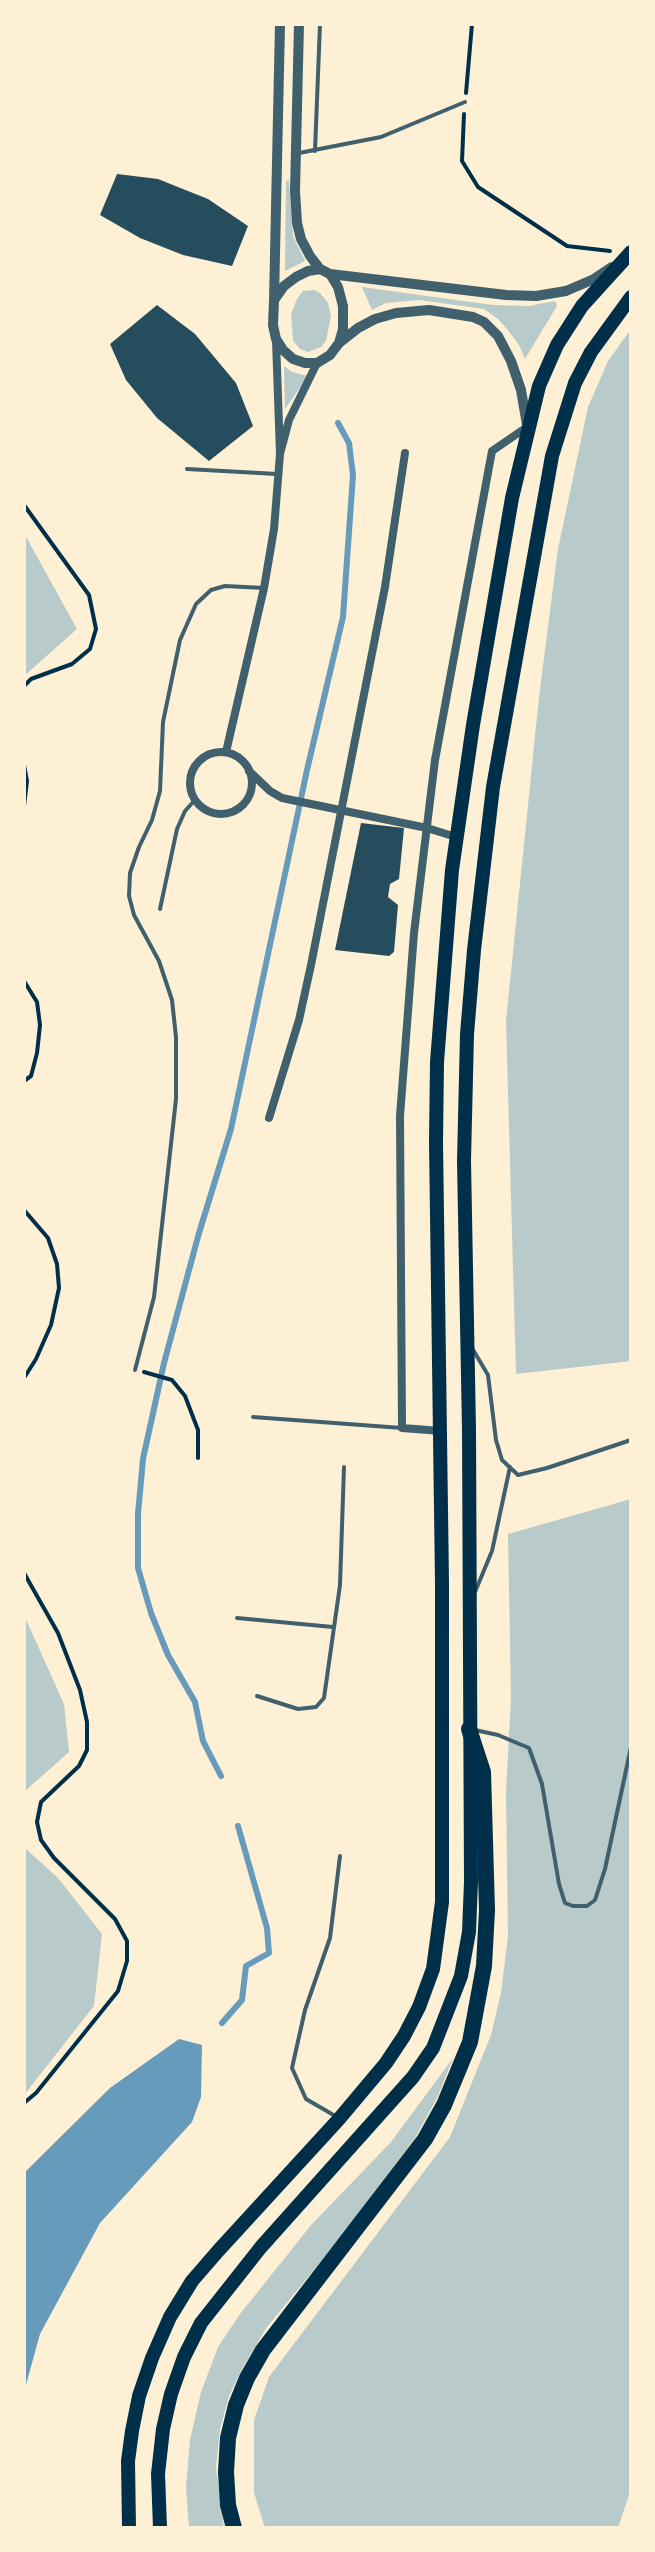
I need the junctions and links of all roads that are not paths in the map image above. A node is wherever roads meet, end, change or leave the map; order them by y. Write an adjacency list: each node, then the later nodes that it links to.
1 (280, 24): 6 (street)
2 (299, 24): 7 (street)
3 (320, 24): 5 (lane)
4 (465, 102): 5 (lane)
5 (315, 151): 7 (lane)
6 (276, 153): 7 (street); 11 (street)
7 (296, 154): 9 (street)
8 (628, 255): 9 (street); 15 (main road)
9 (325, 271): 11 (street); 13 (street)
10 (631, 297): 29 (main road)
11 (274, 300): 12 (street)
12 (276, 339): 14 (street); 17 (street)
13 (339, 343): 14 (street); 15 (street)
14 (317, 363): 17 (street)
15 (527, 427): 25 (street); 26 (main road)
16 (405, 453): 24 (street)
17 (280, 454): 19 (street)
18 (187, 469): 19 (lane)
19 (279, 474): 20 (street)
20 (264, 588): 21 (street); 30 (lane)
21 (226, 752): 22 (street); 23 (street)
22 (249, 771): 23 (street); 24 (street)
23 (195, 800): 27 (lane)
24 (341, 810): 25 (street); 28 (street)
25 (427, 828): 26 (street); 32 (street)
26 (456, 837): 33 (main road)
27 (160, 909)
28 (269, 1118)
29 (467, 1339): 36 (lane); 37 (main road)
30 (135, 1370)
31 (253, 1417): 32 (lane)
32 (402, 1428): 33 (street)
33 (441, 1431): 44 (main road)
34 (631, 1440): 36 (lane)
35 (344, 1467): 39 (lane)
36 (510, 1467): 37 (lane)
37 (469, 1605): 41 (main road)
38 (237, 1618): 39 (lane)
39 (333, 1627): 40 (lane)
40 (257, 1696)
41 (469, 1729): 42 (lane); 46 (main road); 47 (highway)
42 (631, 1747)
43 (340, 1856): 44 (lane)
44 (339, 2119): 45 (main road)
45 (129, 2528)
46 (160, 2528)
47 (234, 2528)

